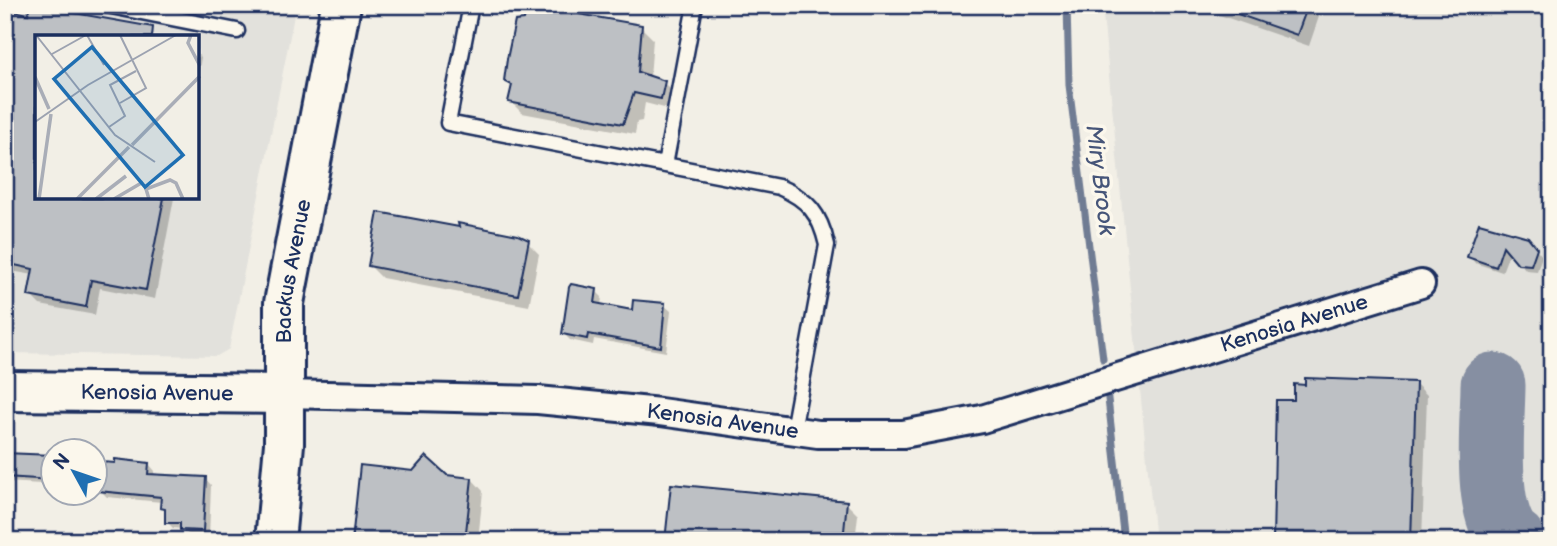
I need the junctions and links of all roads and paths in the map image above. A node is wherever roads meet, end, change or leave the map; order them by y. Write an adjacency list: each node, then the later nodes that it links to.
1 (106, 5): 5 (lane)
2 (341, 5): 9 (main road, Backus Avenue)
3 (471, 5): 6 (lane)
4 (695, 5): 6 (lane)
5 (237, 31)
6 (665, 165): 10 (lane)
7 (1421, 284): 10 (street, Kenosia Avenue)
8 (5, 391): 9 (main road, Kenosia Avenue)
9 (285, 394): 10 (street, Kenosia Avenue); 11 (main road, Backus Avenue)
10 (793, 430)
11 (275, 541)

